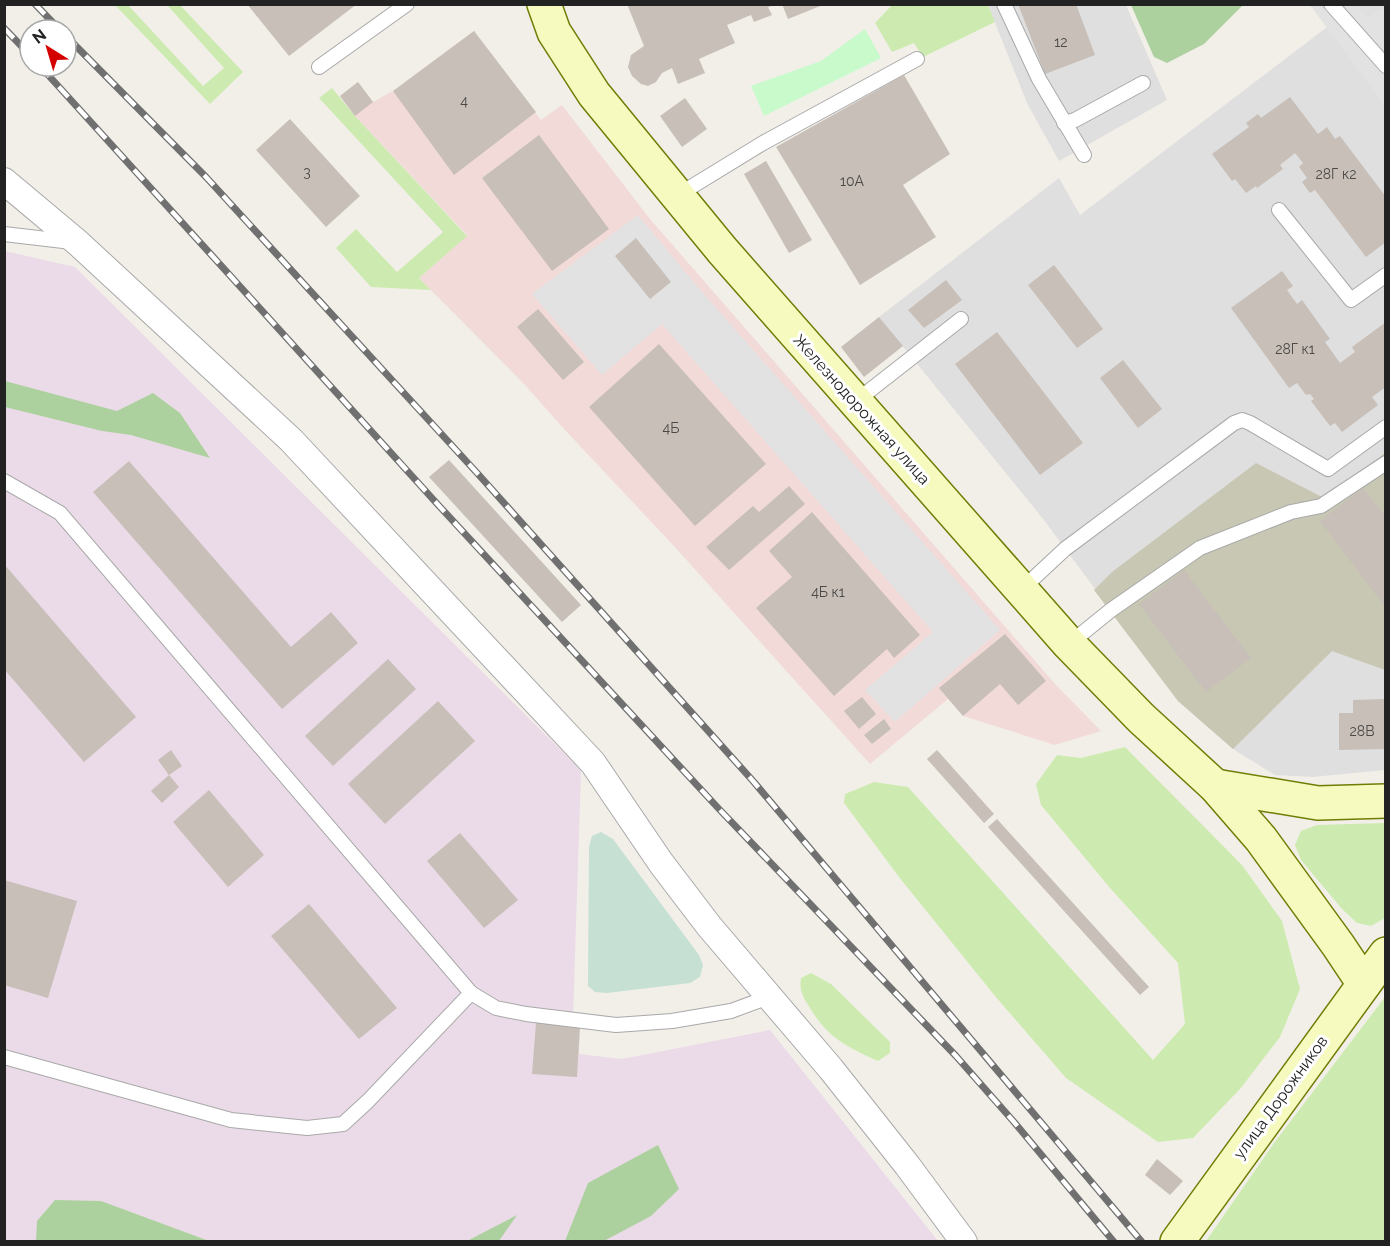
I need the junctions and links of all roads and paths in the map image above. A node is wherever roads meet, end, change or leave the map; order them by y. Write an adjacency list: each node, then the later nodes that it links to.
1 (407, 4): 7 (lane)
2 (544, 4): 12 (street, Железнодорожная улица)
3 (1004, 4): 9 (lane)
4 (1331, 4): 6 (lane)
5 (916, 59): 12 (lane)
6 (1386, 66)
7 (319, 67)
8 (1143, 83): 9 (lane)
9 (1064, 123): 10 (lane)
10 (1084, 155)
11 (4, 181): 15 (street)
12 (678, 195): 18 (street, Железнодорожная улица)
13 (1279, 210): 16 (lane)
14 (4, 234): 15 (lane)
15 (78, 243): 29 (street)
16 (1386, 275)
17 (961, 319): 18 (lane)
18 (855, 402): 22 (street, Железнодорожная улица)
19 (1386, 427): 22 (lane)
20 (1386, 463): 23 (lane)
21 (4, 480): 28 (lane)
22 (1021, 591): 23 (street, Железнодорожная улица)
23 (1069, 644): 24 (street, Железнодорожная улица)
24 (1215, 786): 25 (street); 27 (street, Железнодорожная улица)
25 (1386, 801)
26 (1386, 954): 27 (street, улица Дорожников)
27 (1364, 984): 32 (street, улица Дорожников)
28 (471, 993): 29 (lane); 30 (lane)
29 (769, 997): 31 (street)
30 (4, 1057)
31 (959, 1240)
32 (1177, 1242)

